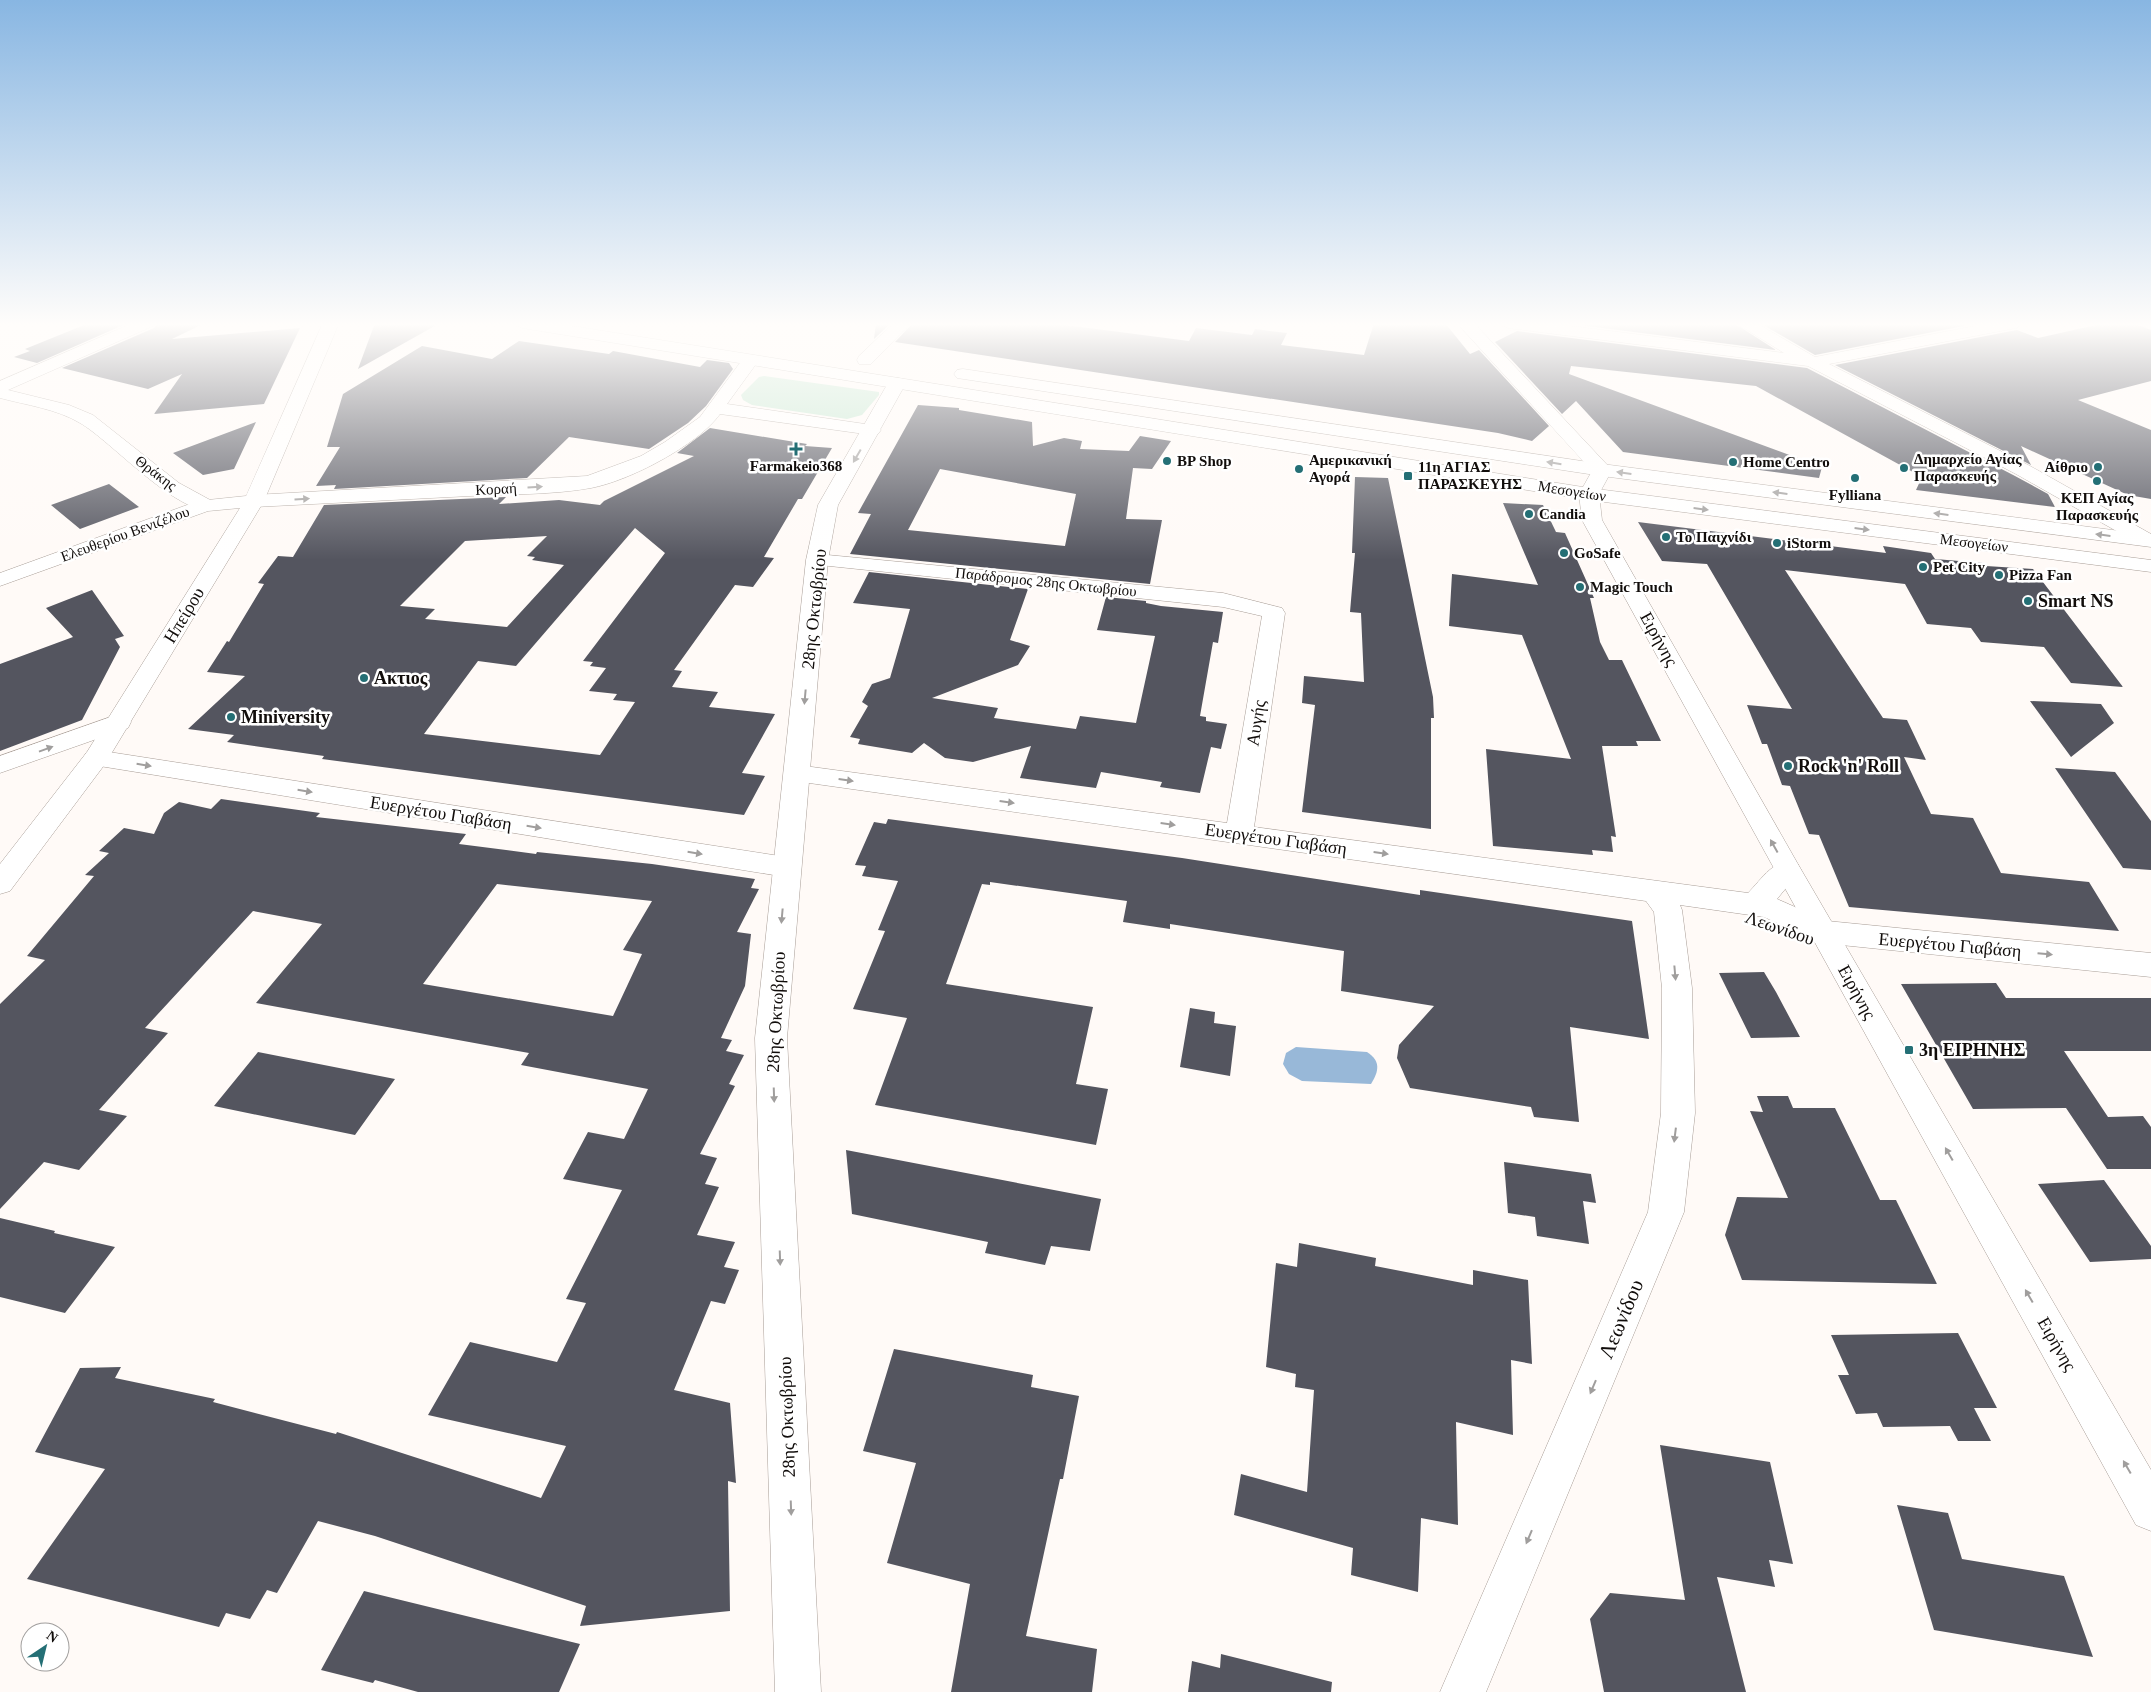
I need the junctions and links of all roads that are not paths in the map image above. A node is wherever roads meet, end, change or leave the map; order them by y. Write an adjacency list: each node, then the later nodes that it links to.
1 (37, 402): 13 (street, Θράκης)
2 (298, 402): 12 (street, Ηπείρου)
3 (722, 402): 9 (street, Κοραή)
4 (887, 402): 10 (street, 28ης Οκτωβρίου)
5 (1031, 402): 11 (street, Μεσογείων)
6 (1121, 402): 11 (street, Μεσογείων, one-way to 6)
7 (1530, 402): 11 (street)
8 (1891, 402): 14 (street)
9 (718, 408): 10 (street); 12 (street, Κοραή, one-way to 9)
10 (872, 430): 15 (street, 28ης Οκτωβρίου, one-way to 15)
11 (1595, 482): 14 (street, Μεσογείων, one-way to 11); 16 (street, Μεσογείων, one-way to 16); 25 (street, Ειρήνης, one-way to 11)
12 (254, 501): 13 (street, Ελευθερίου Βενιζέλου); 19 (street, Ηπείρου)
13 (205, 505): 17 (street, Ελευθερίου Βενιζέλου)
14 (2149, 541)
15 (817, 560): 18 (street, Παράδρομος 28ης Οκτωβρίου); 22 (street, 28ης Οκτωβρίου, one-way to 22)
16 (2151, 566)
17 (0, 580)
18 (1274, 613): 23 (street, Αυγής)
19 (119, 722): 20 (street, Ηπείρου); 21 (street, one-way to 19)
20 (96, 758): 24 (street, Ευεργέτου Γιαβάση, one-way to 24); 26 (street, Ηπείρου)
21 (0, 765)
22 (798, 774): 23 (street, Ευεργέτου Γιαβάση, one-way to 23); 24 (street, 28ης Οκτωβρίου)
23 (1239, 834): 27 (street, Ευεργέτου Γιαβάση, one-way to 27)
24 (786, 867): 33 (street, 28ης Οκτωβρίου, one-way to 33)
25 (1787, 870): 28 (street); 30 (street, Ειρήνης)
26 (0, 884)
27 (1654, 891): 28 (street, Ευεργέτου Γιαβάση); 29 (street, Λεωνίδου)
28 (1754, 905): 30 (street, Ευεργέτου Γιαβάση)
29 (1671, 924): 30 (street, Λεωνίδου); 34 (street, Λεωνίδου, one-way to 34)
30 (1827, 939): 31 (street, Ευεργέτου Γιαβάση, one-way to 31); 32 (street, Ειρήνης, one-way to 30)
31 (2151, 965)
32 (2151, 1510)
33 (798, 1692)
34 (1463, 1692)

